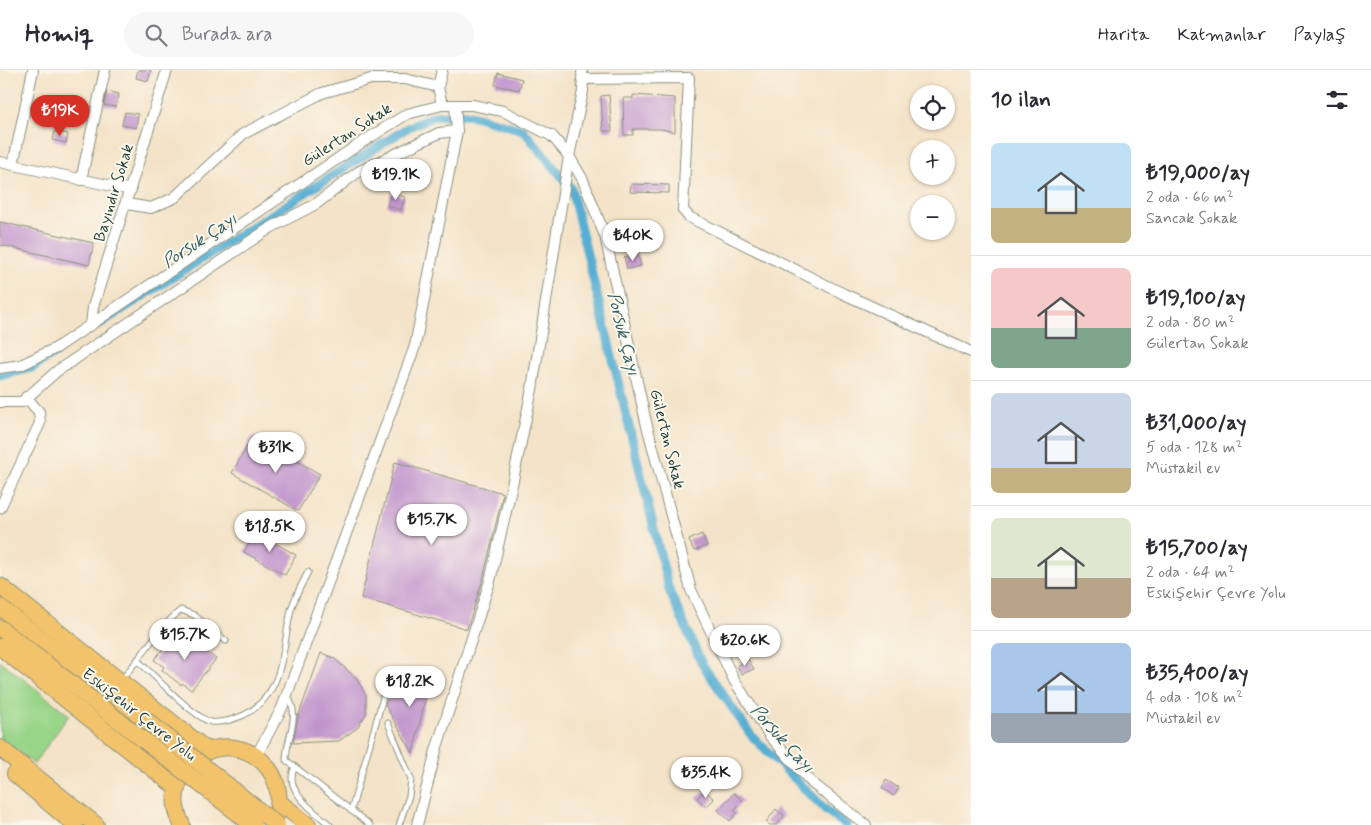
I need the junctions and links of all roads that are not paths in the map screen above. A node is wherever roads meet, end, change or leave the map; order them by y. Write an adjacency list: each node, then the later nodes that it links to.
1 (33, 70): 13 (street)
2 (106, 70): 14 (street)
3 (167, 70): 15 (street, Bayındır Sokak)
4 (442, 70): 7 (street)
5 (582, 74): 6 (street); 11 (street)
6 (689, 74): 18 (street)
7 (438, 88): 8 (street); 16 (street)
8 (442, 105): 9 (street, Gülertan Sokak); 17 (street, Gülertan Sokak)
9 (456, 110): 10 (street); 11 (street, Gülertan Sokak)
10 (457, 131): 20 (street); 32 (street)
11 (569, 156): 52 (street); 53 (street, Gülertan Sokak)
12 (0, 162): 13 (street)
13 (13, 165): 14 (street)
14 (81, 180): 15 (street)
15 (131, 190): 16 (street, Bayındır Sokak)
16 (126, 204): 17 (street, Bayındır Sokak)
17 (91, 325): 19 (street, Gülertan Sokak)
18 (971, 352)
19 (0, 368)
20 (26, 397): 21 (street); 22 (street)
21 (0, 402)
22 (0, 508)
23 (308, 572): 29 (lane)
24 (0, 586): 31 (main road)
25 (0, 607): 47 (main road, Eskişehir Çevre Yolu, bridge)
26 (0, 628): 45 (main road, Eskişehir Çevre Yolu, bridge)
27 (226, 641): 29 (lane)
28 (0, 647): 39 (main road)
29 (138, 661): 31 (lane)
30 (389, 676): 41 (lane)
31 (120, 681): 35 (main road)
32 (287, 695): 36 (street); 38 (lane)
33 (388, 723): 51 (lane)
34 (0, 748): 43 (main road)
35 (208, 751): 36 (main road); 39 (main road)
36 (256, 756): 40 (main road)
37 (0, 761): 42 (main road)
38 (295, 767): 41 (lane); 49 (lane)
39 (176, 787): 44 (main road)
40 (279, 802): 46 (main road); 48 (main road)
41 (351, 811): 50 (lane)
42 (75, 825)
43 (96, 825)
44 (182, 825)
45 (253, 825)
46 (272, 825)
47 (277, 825)
48 (308, 825)
49 (330, 825)
50 (370, 825)
51 (399, 825)
52 (417, 825)
53 (866, 825)

